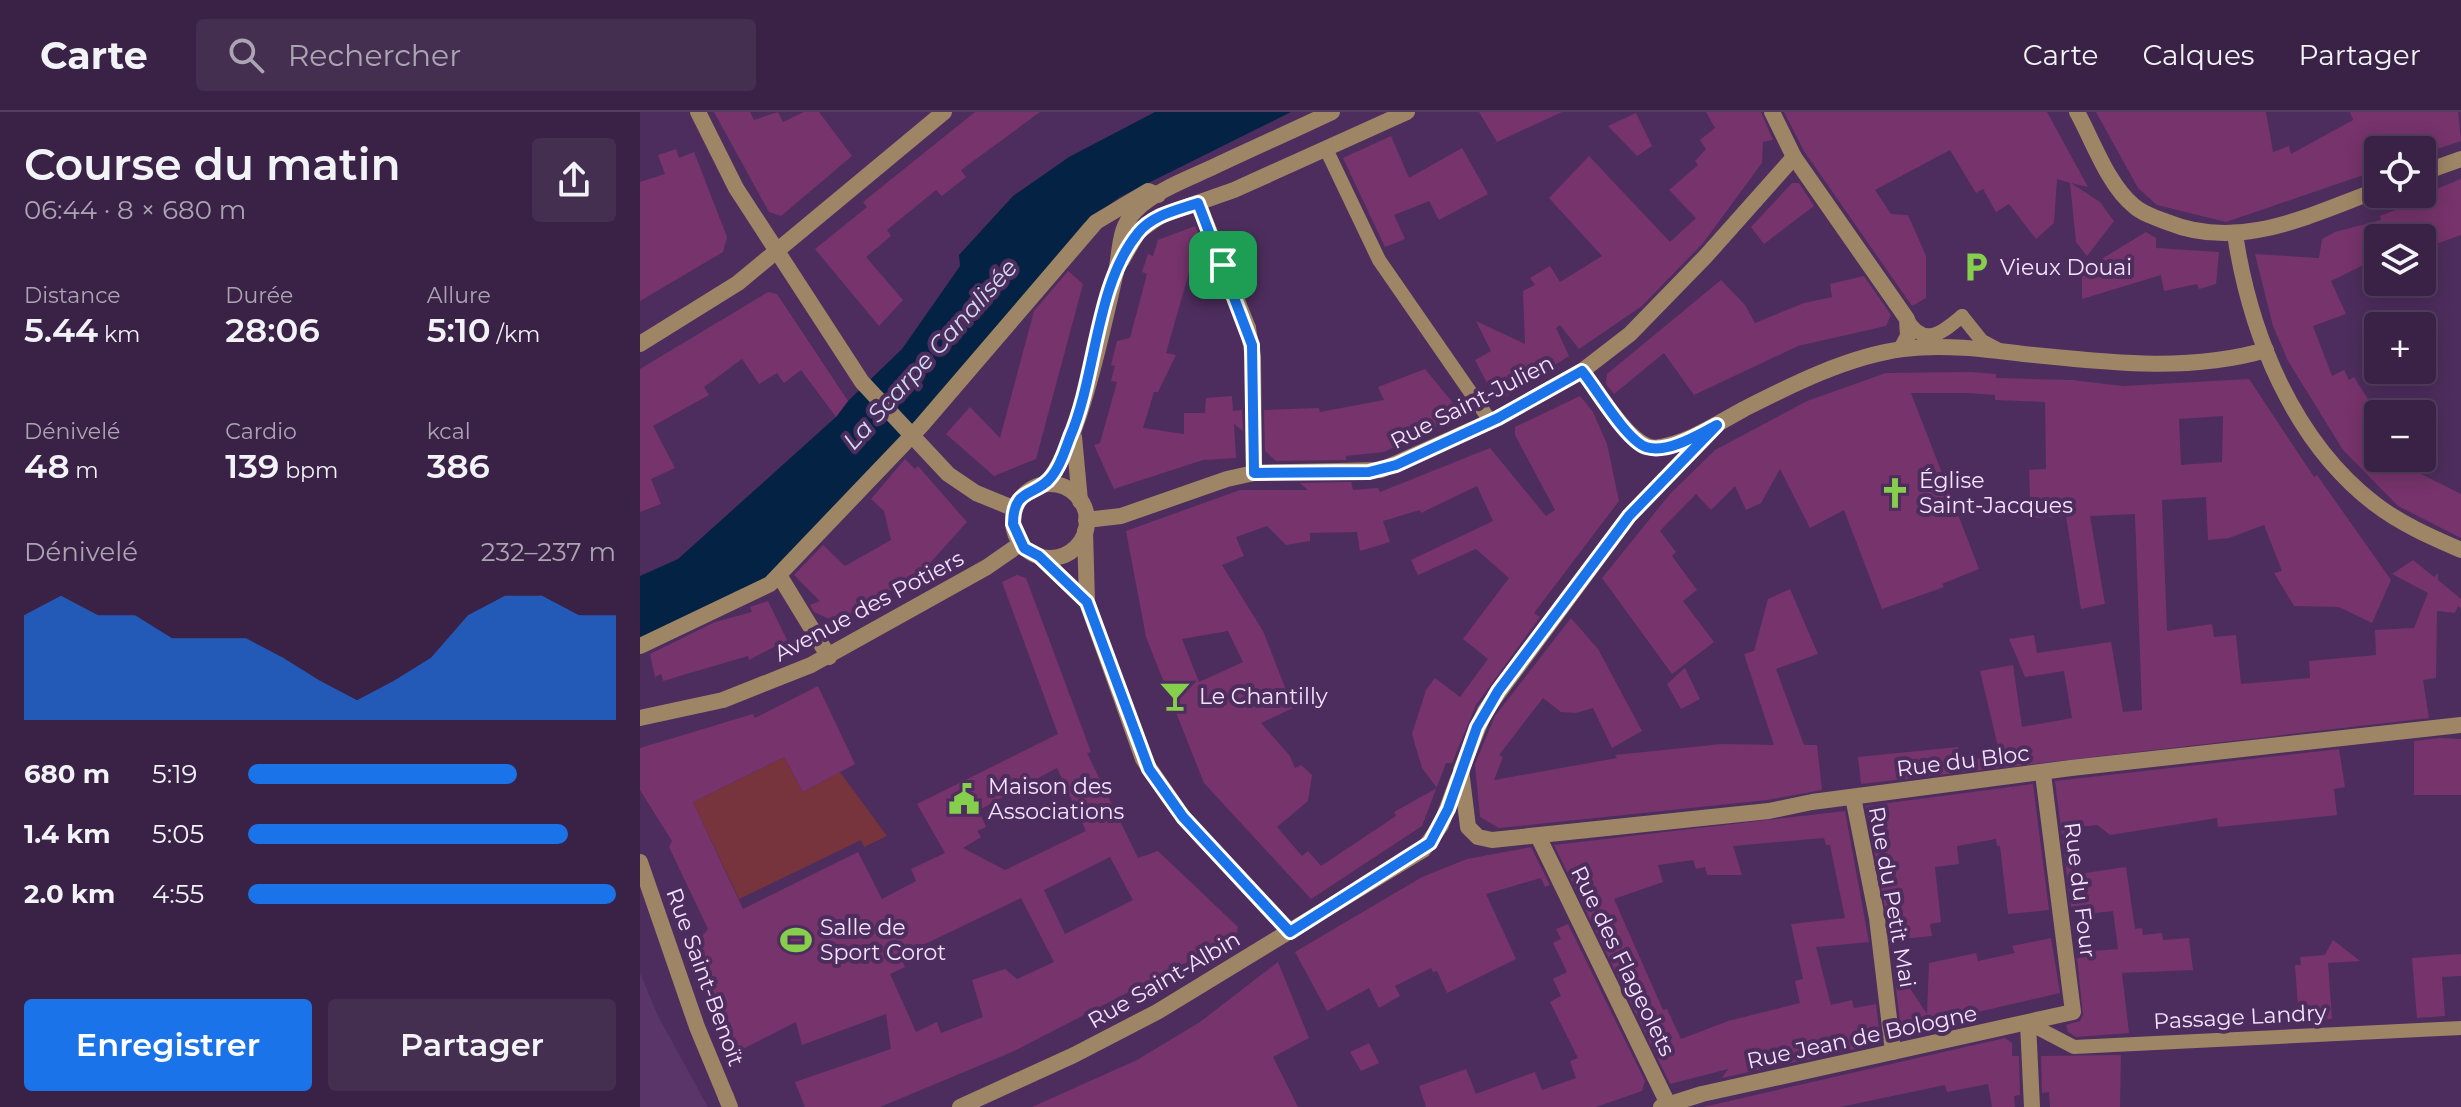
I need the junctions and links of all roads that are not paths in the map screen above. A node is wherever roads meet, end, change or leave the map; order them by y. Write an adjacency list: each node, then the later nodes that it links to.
1 (698, 112): 15 (street)
2 (944, 112): 15 (street)
3 (1332, 112): 11 (street)
4 (1407, 112): 7 (street)
5 (1772, 112): 8 (street)
6 (2077, 112): 14 (street)
7 (1326, 149): 13 (street); 25 (lane)
8 (1794, 157): 18 (street); 24 (street, Rue Saint-Julien)
9 (2461, 159): 10 (street)
10 (2436, 168)
11 (1158, 195): 16 (street); 28 (street)
12 (2364, 195): 14 (street)
13 (1198, 203): 16 (street); 29 (street)
14 (2235, 234): 22 (street)
15 (776, 251): 19 (street); 28 (street)
16 (1117, 268): 27 (street)
17 (1962, 316): 18 (lane); 20 (lane); 23 (lane)
18 (1907, 319): 21 (street)
19 (640, 344)
20 (1949, 347): 21 (street); 23 (street)
21 (1901, 349): 26 (street)
22 (2266, 350): 23 (street); 35 (street)
23 (2003, 351)
24 (1582, 371): 25 (street, Rue Saint-Julien); 26 (street)
25 (1491, 422): 29 (street, Rue Saint-Julien)
26 (1717, 425): 43 (street)
27 (1074, 427): 30 (street); 31 (street)
28 (911, 436): 32 (street); 37 (street)
29 (1254, 473): 33 (street, Rue Saint-Julien)
30 (1045, 484): 31 (street); 32 (street)
31 (1080, 501): 33 (street)
32 (1015, 509): 34 (street)
33 (1086, 526): 36 (street); 38 (street)
34 (1020, 544): 36 (street); 40 (street, Avenue des Potiers)
35 (2461, 550)
36 (1039, 556): 38 (street)
37 (779, 575): 39 (street); 40 (street)
38 (1087, 602): 48 (street)
39 (640, 646)
40 (829, 657): 41 (street, Avenue des Potiers)
41 (640, 718)
42 (2461, 725): 44 (street, Rue du Bloc)
43 (1461, 770): 46 (street, Rue du Bloc); 48 (street, Rue Saint-Albin)
44 (2043, 774): 45 (street, Rue du Bloc); 49 (street, Rue du Four)
45 (1853, 797): 46 (street, Rue du Bloc); 52 (street, Rue du Petit Mai)
46 (1538, 836): 55 (street, Rue des Flageolets)
47 (640, 862): 53 (street, Rue Saint-Benoït)
48 (1290, 932): 56 (street, Rue Saint-Albin)
49 (2073, 1012): 50 (street, Rue Jean de Bologne)
50 (2028, 1023): 51 (lane, Passage Landry); 52 (street, Rue Jean de Bologne); 57 (street)
51 (2461, 1028)
52 (1893, 1052): 54 (street, Rue Jean de Bologne)
53 (728, 1102)
54 (1688, 1103): 55 (street, Rue Jean de Bologne)
55 (1665, 1106)
56 (960, 1107)
57 (2032, 1107)

